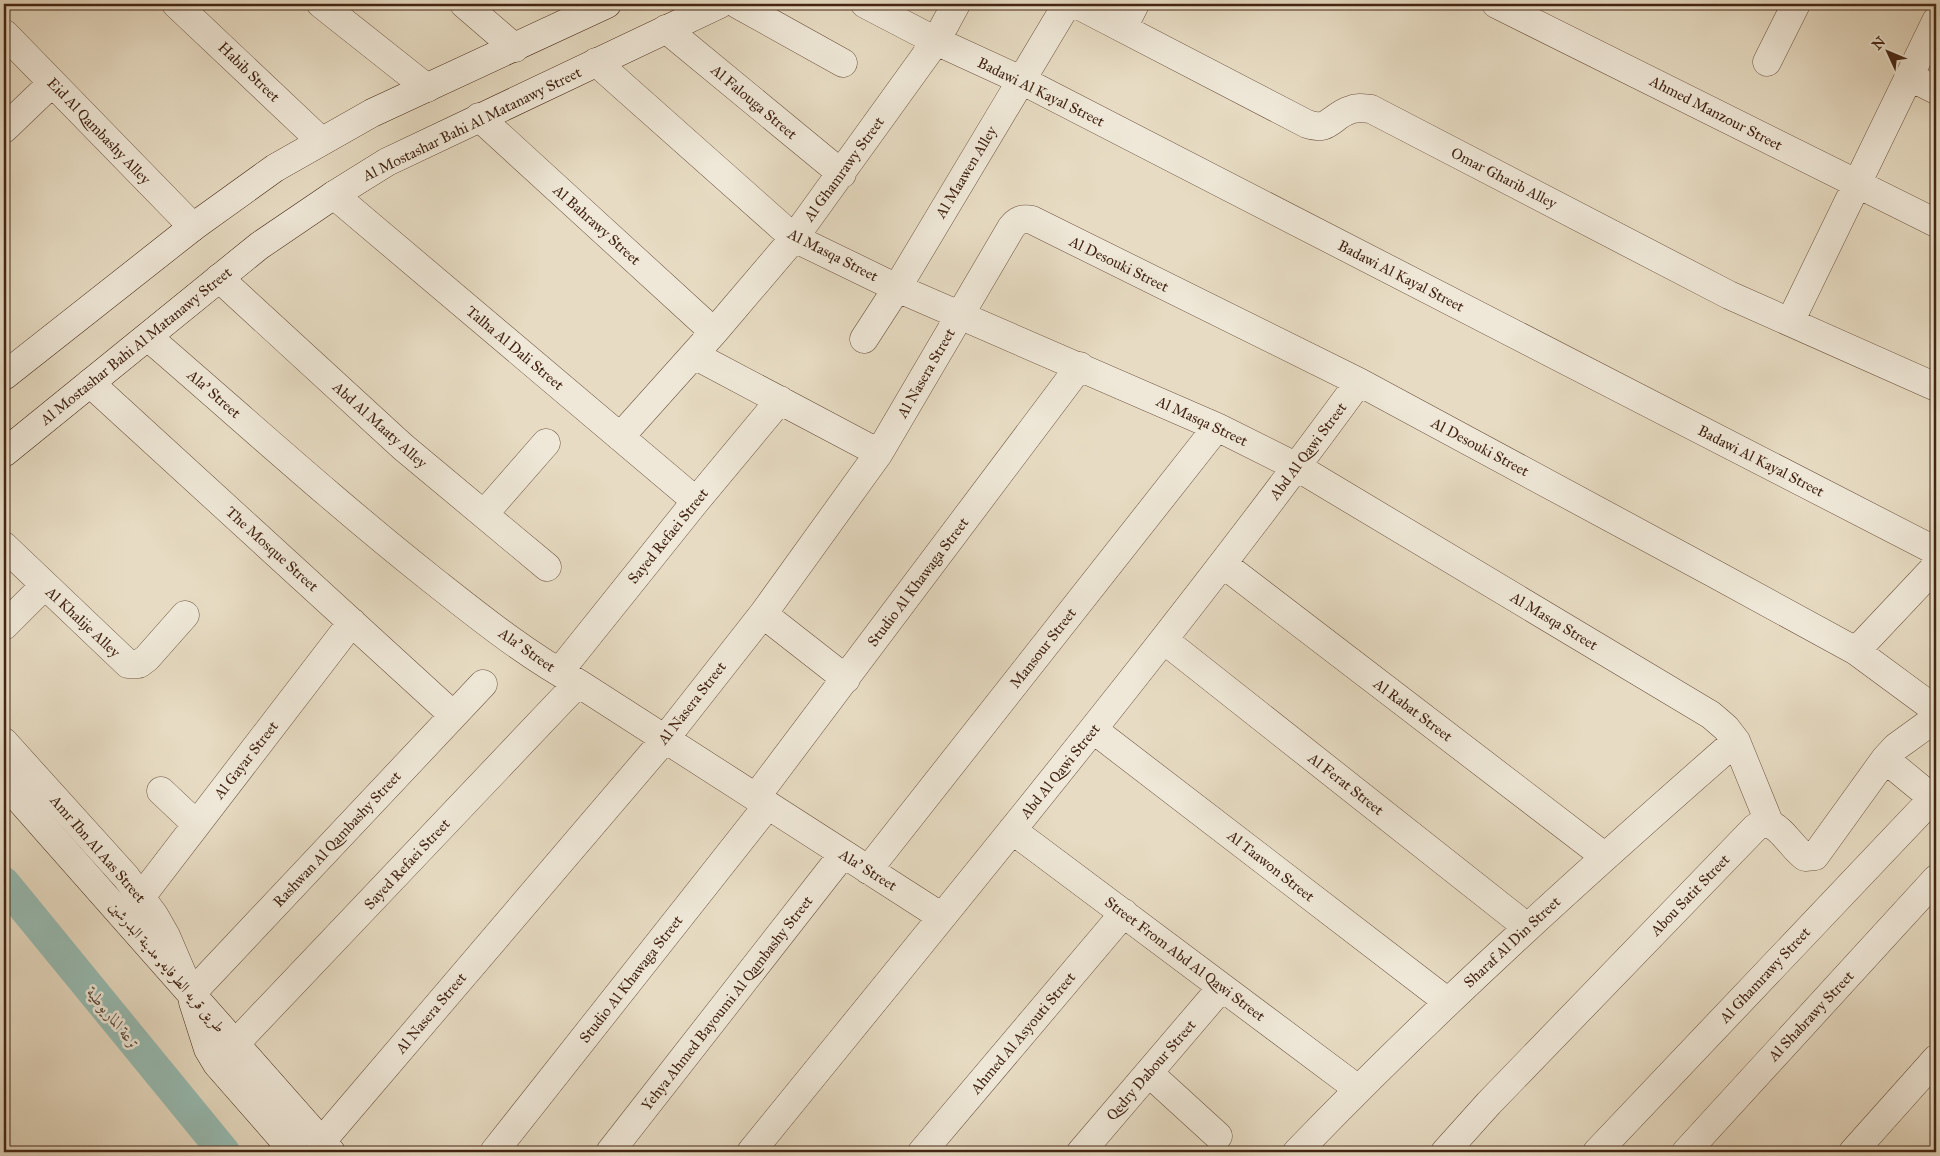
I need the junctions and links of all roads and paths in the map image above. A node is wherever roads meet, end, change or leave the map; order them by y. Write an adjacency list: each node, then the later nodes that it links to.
1 (176, 4): 30 (street, Habib Street)
2 (321, 4): 26 (street)
3 (464, 4): 19 (street)
4 (607, 4): 19 (street)
5 (720, 4): 16 (street, Al Mostashar Bahi Al Matanawy Street)
6 (737, 4): 22 (street)
7 (865, 4): 18 (street, Badawi Al Kayal Street)
8 (956, 4): 18 (street, Al Ghamrawy Street)
9 (1067, 4): 24 (street, Al Maawen Alley)
10 (1076, 4): 15 (street, Omar Gharib Alley)
11 (1135, 4): 15 (street)
12 (1496, 4): 32 (street, Ahmed Manzour Street)
13 (1796, 4): 21 (street)
14 (1936, 21): 23 (street)
15 (1122, 28): 41 (street, Omar Gharib Alley)
16 (666, 29): 20 (street, Al Mostashar Bahi Al Matanawy Street); 31 (street, Al Falouga Street)
17 (4, 34): 25 (street, Eid Al Qambashy Alley)
18 (936, 41): 24 (street, Badawi Al Kayal Street); 31 (street, Al Ghamrawy Street)
19 (515, 48): 26 (street)
20 (596, 62): 28 (street, Al Mostashar Bahi Al Matanawy Street); 37 (street, Al Masqa Street)
21 (1767, 62)
22 (843, 64)
23 (1910, 77): 27 (street); 32 (street)
24 (1021, 80): 39 (street, Al Maawen Alley); 61 (street, Badawi Al Kayal Street)
25 (52, 82): 29 (street); 35 (street, Eid Al Qambashy Alley)
26 (427, 88): 30 (street)
27 (1936, 90)
28 (479, 117): 33 (street, Al Mostashar Bahi Al Matanawy Street); 42 (street, Al Bahrawy Street)
29 (4, 129)
30 (321, 141): 35 (street)
31 (842, 174): 37 (street, Al Ghamrawy Street)
32 (1858, 184): 34 (street, Ahmed Manzour Street); 41 (street)
33 (334, 195): 38 (street, Al Mostashar Bahi Al Matanawy Street); 53 (street, Talha Al Dali Street)
34 (1936, 223)
35 (193, 227): 47 (street)
36 (1011, 228): 40 (street, Al Nasera Street); 48 (street, Al Desouki Street)
37 (794, 238): 39 (street, Al Masqa Street); 42 (street, Al Ghamrawy Street)
38 (220, 278): 43 (street, Al Mostashar Bahi Al Matanawy Street); 59 (street, Abd Al Maaty Alley)
39 (897, 288): 40 (street, Al Masqa Street); 44 (street, Al Maawen Alley)
40 (960, 315): 46 (street, Al Masqa Street); 56 (street, Al Nasera Street)
41 (1790, 322): 50 (street, Omar Gharib Alley)
42 (714, 332): 45 (street, Al Ghamrawy Street)
43 (148, 336): 49 (street, Al Mostashar Bahi Al Matanawy Street); 72 (street, Ala' Street)
44 (864, 339)
45 (694, 355): 51 (street); 53 (street, Al Ghamrawy Street)
46 (1080, 366): 52 (street, Al Masqa Street); 73 (street, Studio Al Khawaga Street)
47 (4, 376)
48 (1359, 382): 57 (street, Abd Al Qawi Street); 71 (street, Al Desouki Street)
49 (90, 383): 55 (street, Al Mostashar Bahi Al Matanawy Street); 68 (street, The Mosque Street)
50 (1936, 387)
51 (780, 400): 56 (street); 58 (street, Sayed Refaei Street)
52 (1217, 427): 57 (street, Al Masqa Street); 92 (street, Mansour Street)
53 (620, 437): 58 (street, Talha Al Dali Street)
54 (546, 443): 59 (street)
55 (4, 453)
56 (880, 453): 66 (street, Al Nasera Street)
57 (1297, 467): 62 (street, Abd Al Qawi Street); 80 (street, Al Masqa Street)
58 (696, 501): 72 (street, Sayed Refaei Street)
59 (484, 514): 64 (street, Abd Al Maaty Alley)
60 (4, 546): 65 (street, Al Khalije Alley)
61 (1936, 551)
62 (1223, 564): 70 (street, Abd Al Qawi Street); 91 (street, Al Rabat Street)
63 (1936, 566): 71 (street)
64 (547, 567)
65 (45, 586): 67 (street, Al Khalije Alley); 69 (street)
66 (763, 614): 73 (street); 79 (street, Al Nasera Street)
67 (185, 615)
68 (352, 622): 76 (street, The Mosque Street); 88 (street, Al Gayar Street)
69 (4, 626)
70 (1164, 640): 78 (street, Abd Al Qawi Street); 97 (street, Al Ferat Street)
71 (1856, 651): 75 (street, Al Desouki Street)
72 (568, 678): 79 (street, Ala' Street); 101 (street, Sayed Refaei Street)
73 (846, 678): 86 (street, Studio Al Khawaga Street)
74 (483, 684): 76 (street, Rashwan Al Qambashy Street)
75 (1936, 710)
76 (453, 715): 99 (street, Rashwan Al Qambashy Street)
77 (1936, 718): 82 (street)
78 (1094, 730): 89 (street, Abd Al Qawi Street); 100 (street, Al Taawon Street)
79 (664, 740): 86 (street, Ala' Street); 106 (street, Al Nasera Street)
80 (1736, 741): 87 (street, Al Masqa Street); 91 (street, Sharaf Al Din Street)
81 (4, 742): 94 (street, Amr Ibn Al Aas Street)
82 (1885, 759): 85 (street); 87 (street)
83 (4, 782): 99 (street, طريق قريه الطرفايه, مدينة البدرشين)
84 (161, 791): 88 (street)
85 (1935, 799): 115 (street, Al Ghamrawy Street)
86 (762, 801): 90 (street, Ala' Street); 108 (street, Studio Al Khawaga Street)
87 (1768, 822): 114 (street, Abou Satit Street)
88 (196, 824): 94 (street, Al Gayar Street)
89 (1012, 830): 95 (street, Street From Abd Al Qawi Street); 96 (street, Abd Al Qawi Street)
90 (843, 854): 92 (street, Ala' Street); 109 (street, Yehya Ahmed Bayoumi Al Qambashy Street)
91 (1604, 856): 97 (street, Sharaf Al Din Street)
92 (868, 870): 96 (street, Ala' Street)
93 (1936, 879): 116 (street, Al Shabrawy Street)
94 (141, 897): 99 (street, Amr Ibn Al Aas Street)
95 (1124, 913): 98 (street, Street From Abd Al Qawi Street); 111 (street, Ahmed Al Asyouti Street)
96 (942, 917): 110 (street, Abd Al Qawi Street)
97 (1527, 928): 100 (street, Sharaf Al Din Street)
98 (1222, 988): 103 (street, Qedry Dabour Street); 104 (street, Street From Abd Al Qawi Street)
99 (191, 994): 101 (street, طريق قريه الطرفايه, مدينة البدرشين); 107 (street)
100 (1448, 1002): 104 (street, Sharaf Al Din Street)
101 (235, 1044): 106 (street, طريق قريه الطرفايه, مدينة البدرشين)
102 (1936, 1059): 117 (street)
103 (1149, 1073): 105 (street); 112 (street, Qedry Dabour Street)
104 (1358, 1088): 113 (street, Sharaf Al Din Street)
105 (1218, 1136)
106 (327, 1147)
107 (294, 1152)
108 (494, 1152)
109 (610, 1152)
110 (751, 1152)
111 (922, 1152)
112 (1081, 1152)
113 (1297, 1152)
114 (1445, 1152)
115 (1597, 1152)
116 (1686, 1152)
117 (1853, 1152)

